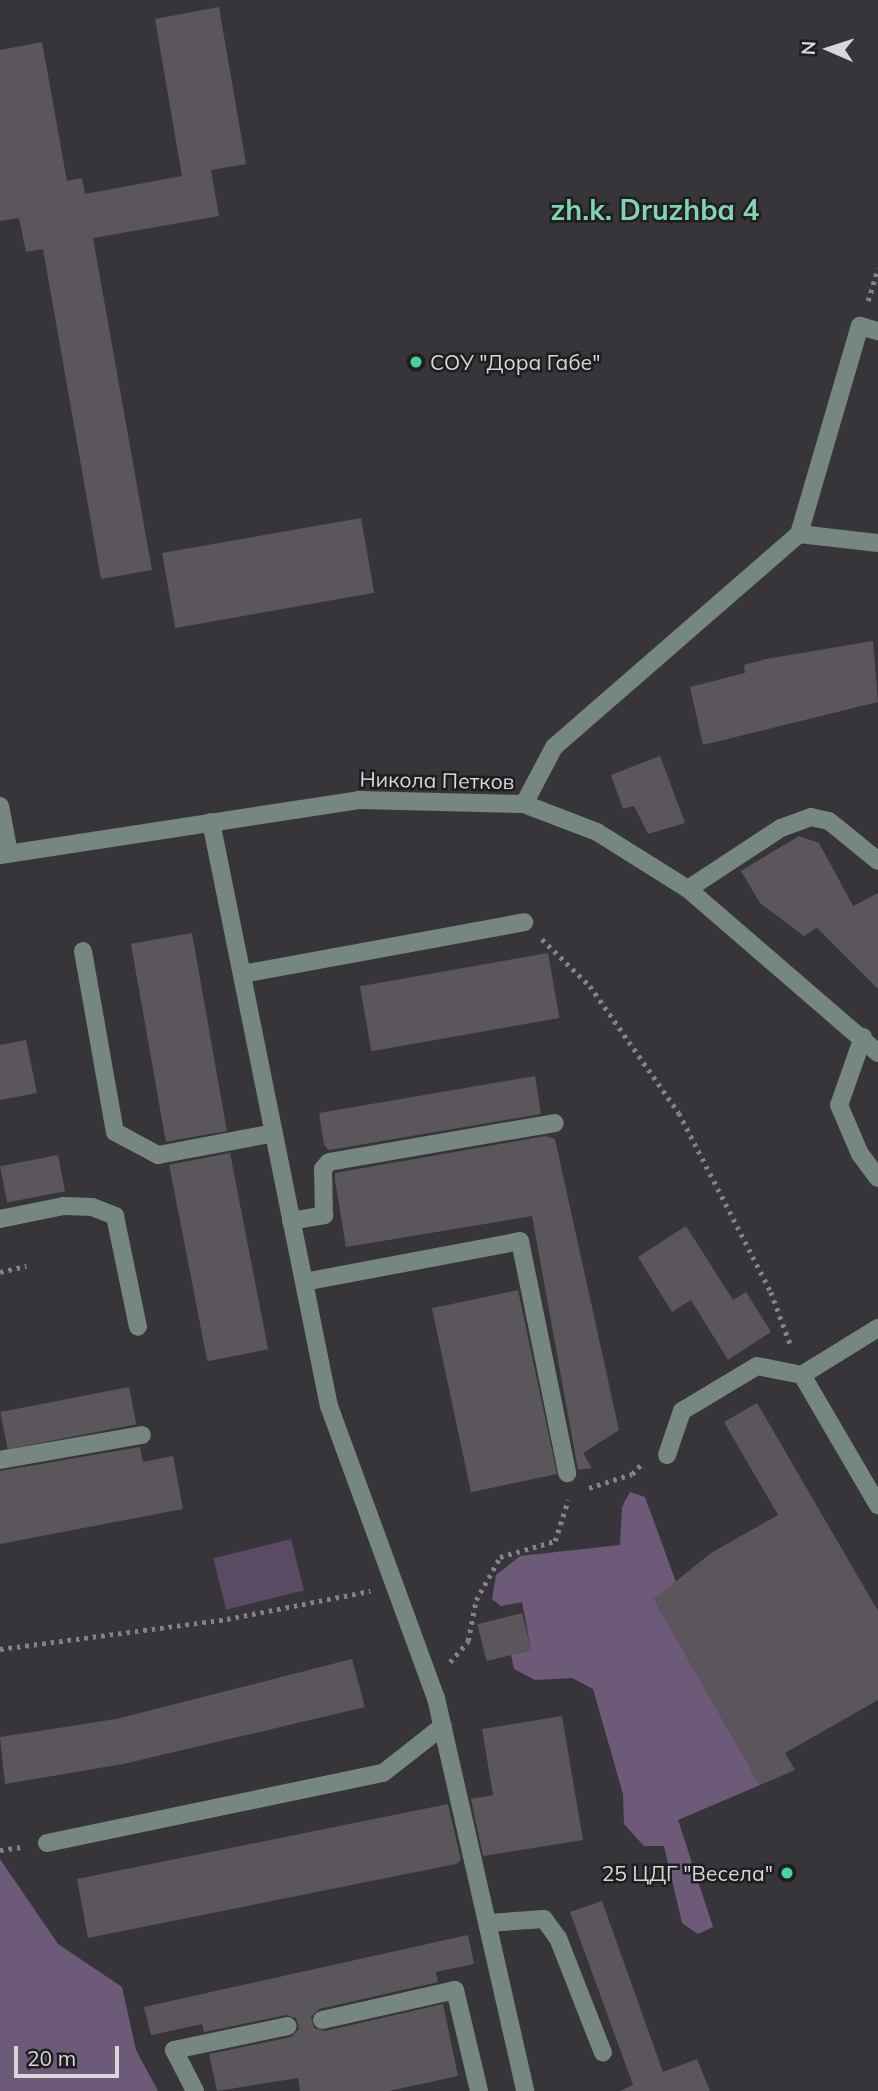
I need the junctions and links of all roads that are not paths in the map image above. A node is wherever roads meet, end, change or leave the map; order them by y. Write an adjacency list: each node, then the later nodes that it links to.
1 (878, 331): 2 (street)
2 (799, 534): 3 (street); 4 (street)
3 (878, 542)
4 (524, 804): 6 (street, Никола Петков); 9 (street, Никола Петков)
5 (0, 806): 7 (street)
6 (211, 822): 7 (street, Никола Петков); 12 (street)
7 (4, 854)
8 (878, 861): 9 (street)
9 (688, 889): 13 (street, Никола Петков)
10 (524, 922): 12 (street)
11 (83, 951): 16 (street)
12 (242, 974): 16 (street)
13 (863, 1037): 14 (street, Никола Петков); 17 (street)
14 (878, 1053)
15 (555, 1123): 19 (street)
16 (274, 1133): 19 (street)
17 (878, 1178)
18 (0, 1219): 21 (street)
19 (291, 1221): 20 (street)
20 (304, 1282): 27 (street); 29 (street)
21 (138, 1327)
22 (878, 1328): 23 (street)
23 (802, 1374): 25 (street); 28 (street)
24 (142, 1435): 26 (street)
25 (667, 1455)
26 (0, 1460)
27 (567, 1473)
28 (878, 1505)
29 (443, 1726): 30 (street); 31 (street)
30 (47, 1843)
31 (488, 1923): 34 (street); 37 (street)
32 (322, 2020): 36 (street)
33 (288, 2026): 35 (street)
34 (603, 2053)
35 (195, 2091)
36 (479, 2091)
37 (525, 2091)

